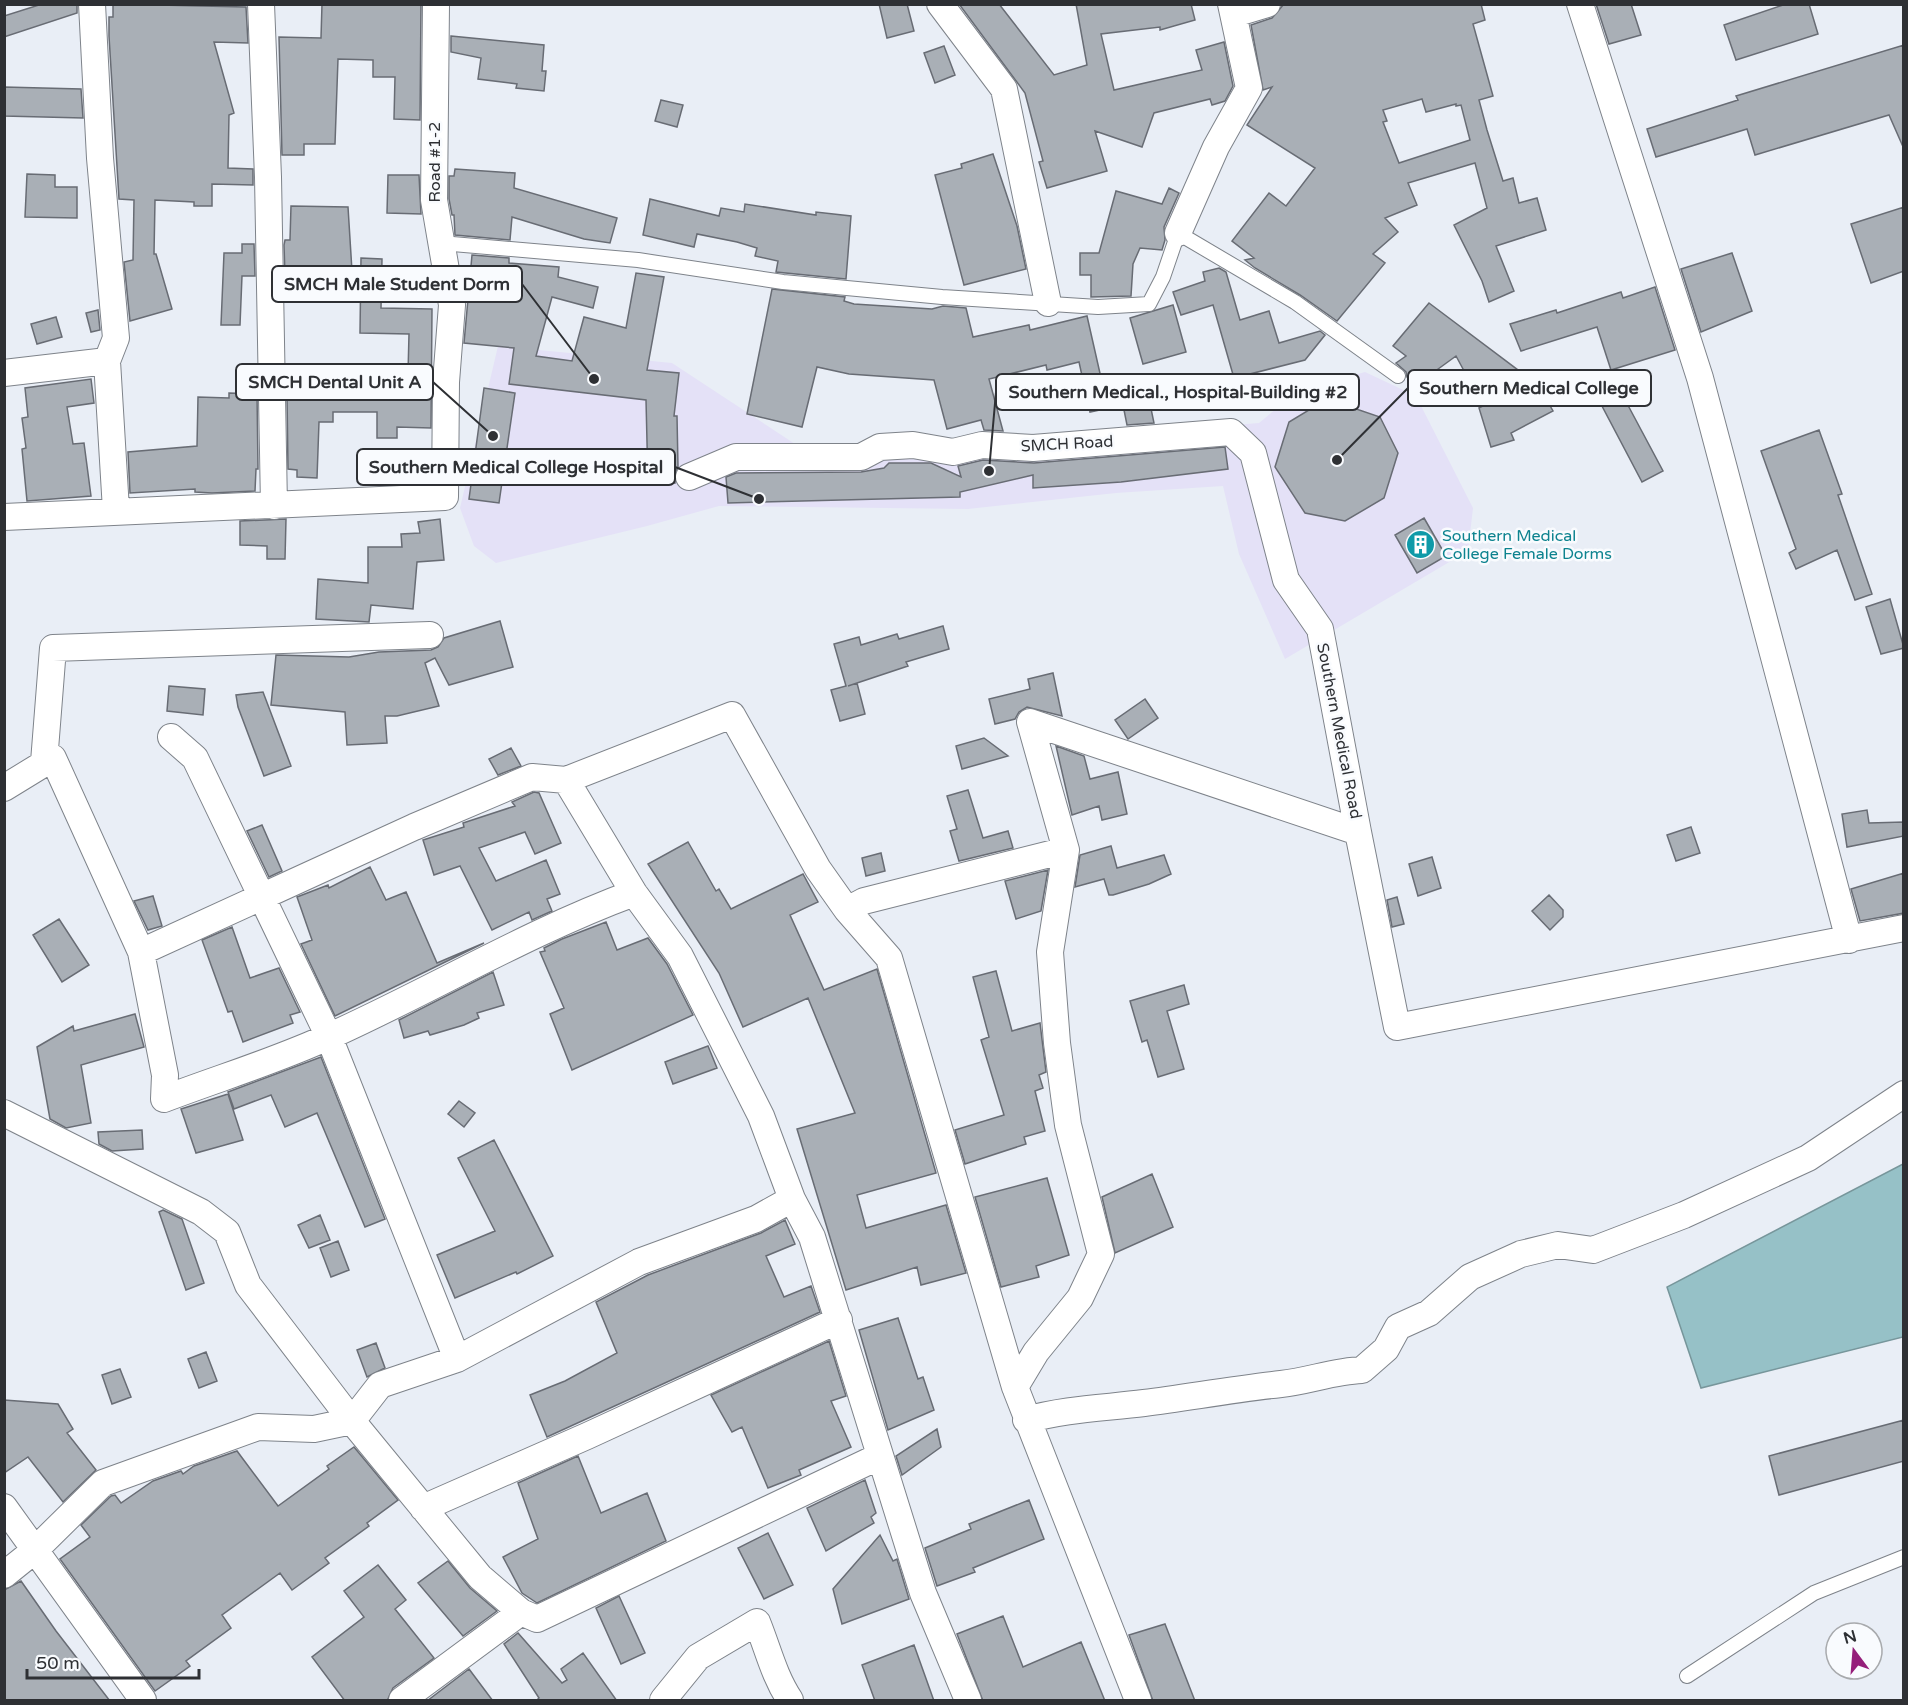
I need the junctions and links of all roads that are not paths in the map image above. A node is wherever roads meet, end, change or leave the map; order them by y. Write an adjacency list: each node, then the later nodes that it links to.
1 (92, 4): 11 (street)
2 (261, 4): 15 (street)
3 (436, 4): 9 (street, Road #1-2)
4 (940, 4): 10 (street)
5 (1267, 4): 7 (street)
6 (1580, 4): 30 (street)
7 (1232, 9): 8 (street)
8 (1178, 233): 10 (lane); 13 (lane)
9 (441, 243): 10 (lane); 15 (street, Road #1-2)
10 (1048, 303)
11 (107, 361): 12 (street); 16 (street)
12 (4, 373)
13 (1398, 376)
14 (689, 477): 18 (street, SMCH Road)
15 (274, 506): 16 (street)
16 (116, 510): 17 (street)
17 (4, 517)
18 (1320, 629): 24 (street, Southern Medical Road)
19 (430, 635): 21 (street)
20 (171, 737): 27 (street)
21 (44, 762): 23 (street); 31 (street)
22 (566, 780): 26 (street); 27 (street); 28 (street)
23 (4, 788)
24 (1358, 832): 25 (street); 30 (street, Southern Medical Road)
25 (1066, 850): 28 (street); 38 (street)
26 (634, 893): 32 (street); 35 (street)
27 (261, 896): 31 (street); 32 (street)
28 (847, 910): 38 (street)
29 (1904, 928): 30 (street)
30 (1849, 940)
31 (141, 952): 32 (street)
32 (329, 1037): 37 (street)
33 (1904, 1094): 39 (street)
34 (4, 1113): 40 (street)
35 (792, 1199): 36 (street); 37 (street)
36 (839, 1320): 41 (street); 43 (street)
37 (457, 1359): 40 (street)
38 (1015, 1387): 39 (street)
39 (1026, 1420): 54 (street)
40 (352, 1421): 43 (street); 44 (street)
41 (880, 1456): 47 (street); 53 (street)
42 (4, 1506): 44 (street)
43 (423, 1508): 47 (street)
44 (35, 1550): 46 (street); 49 (street)
45 (1904, 1557): 48 (lane)
46 (4, 1575)
47 (521, 1612): 50 (street)
48 (1687, 1676)
49 (131, 1697)
50 (402, 1701)
51 (663, 1701): 52 (street)
52 (790, 1701)
53 (968, 1701)
54 (1138, 1701)

